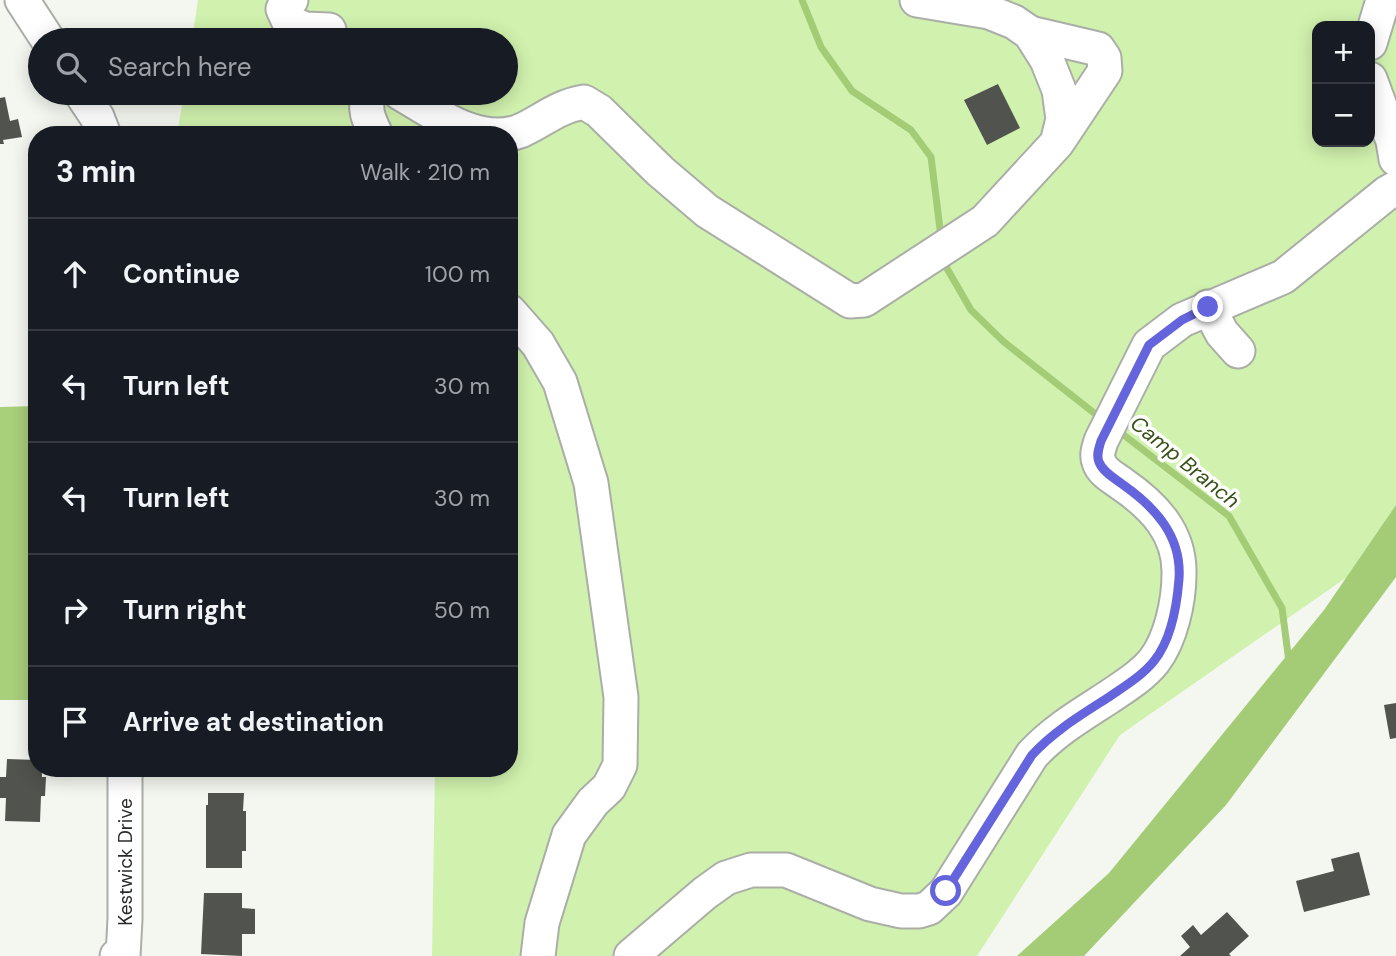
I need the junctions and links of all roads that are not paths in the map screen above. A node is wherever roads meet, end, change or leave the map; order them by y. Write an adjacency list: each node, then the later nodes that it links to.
1 (22, 0): 7 (street)
2 (291, 0): 8 (street)
3 (302, 0): 9 (street)
4 (917, 0): 10 (street)
5 (1383, 0): 6 (street)
6 (1375, 26)
7 (40, 28)
8 (303, 28)
9 (329, 28)
10 (1030, 33): 19 (street); 19 (street)
11 (1372, 84): 20 (street)
12 (89, 105): 15 (street)
13 (366, 105): 16 (street)
14 (421, 105): 17 (street)
15 (100, 126)
16 (372, 126)
17 (460, 126)
18 (518, 131): 19 (street)
19 (1057, 143)
20 (1396, 159)
21 (1396, 188): 22 (street)
22 (1208, 307): 24 (street); 29 (street)
23 (518, 321): 28 (street)
24 (1238, 351)
25 (125, 777): 27 (street, Kestwick Drive)
26 (117, 956): 27 (street)
27 (123, 956)
28 (538, 956)
29 (631, 956)

